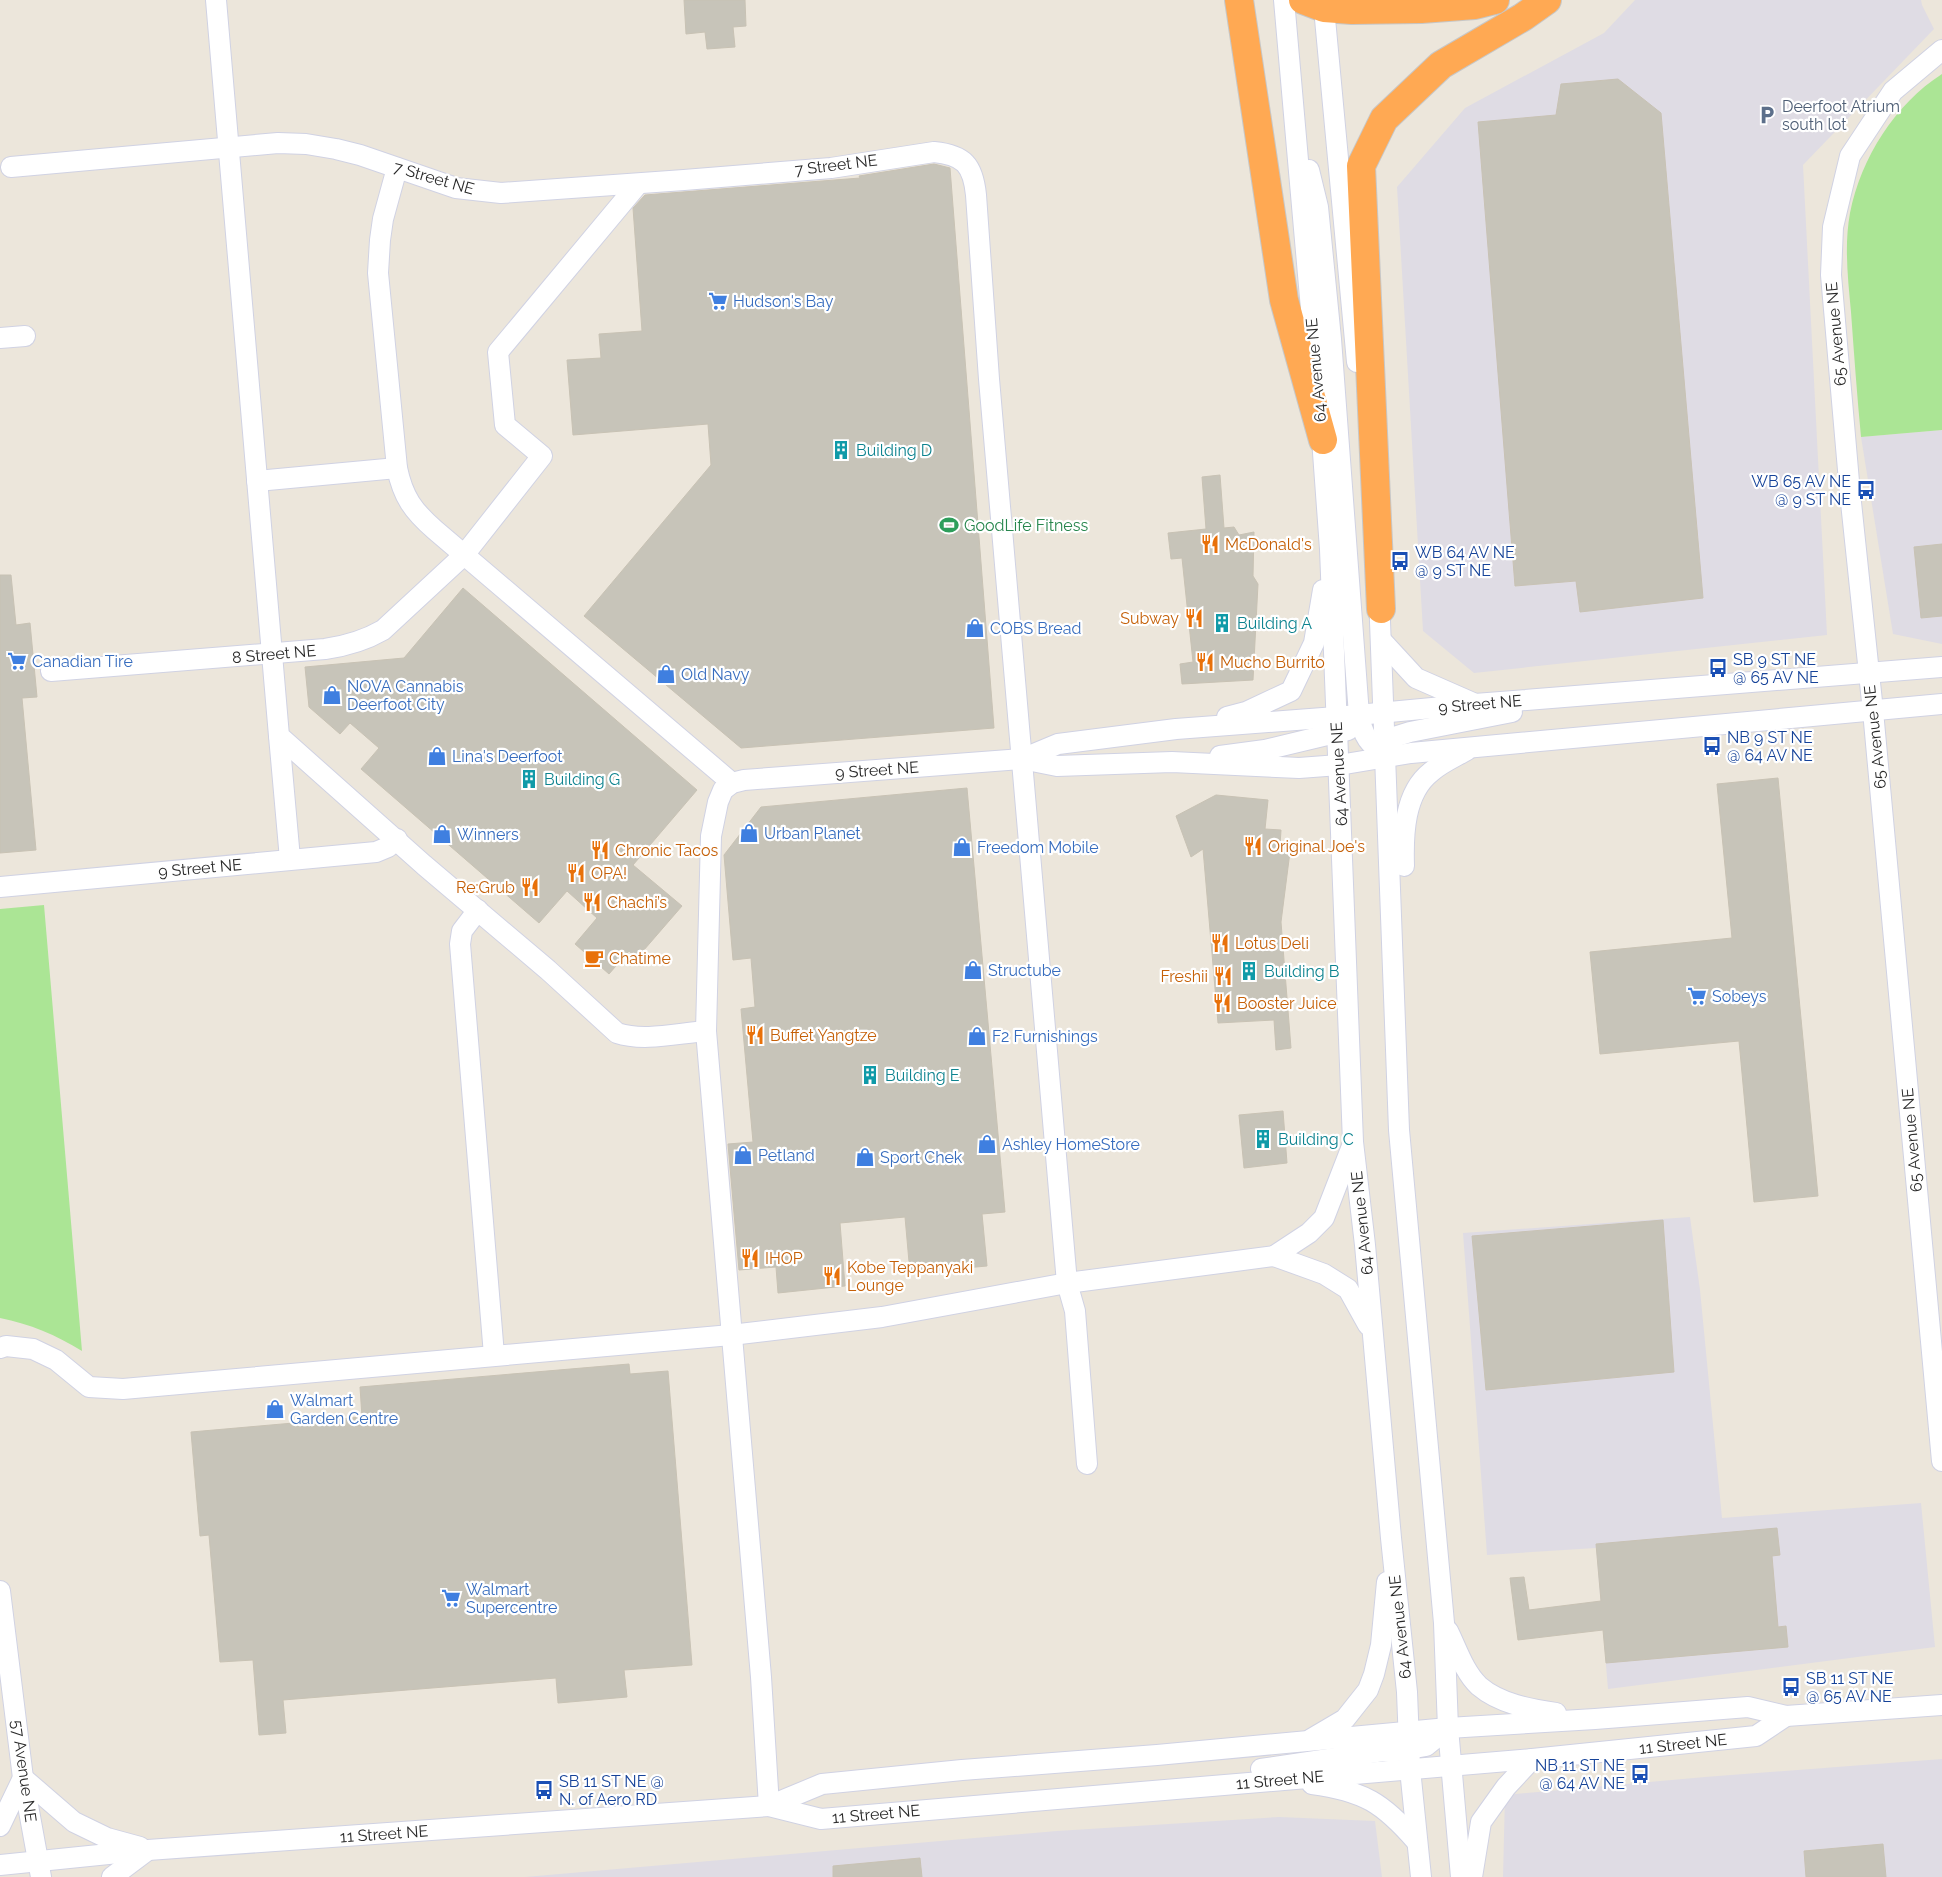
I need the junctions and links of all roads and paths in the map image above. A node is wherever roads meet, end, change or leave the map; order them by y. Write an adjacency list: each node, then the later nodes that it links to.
1 (216, 0): 9 (street)
2 (1239, 0): 15 (highway)
3 (1284, 0): 8 (street, 64 Avenue NE)
4 (1495, 0): 6 (highway)
5 (1547, 0): 20 (highway)
6 (1313, 4): 20 (street)
7 (1942, 50): 25 (street, 65 Avenue NE)
8 (1294, 108): 15 (street, 64 Avenue NE); 34 (street)
9 (227, 148): 10 (street, 7 Street NE); 11 (street, 7 Street NE); 17 (street)
10 (11, 167)
11 (397, 168): 12 (street, 7 Street NE); 16 (street)
12 (638, 184): 19 (street, 8 Street NE); 36 (street, 7 Street NE)
13 (24, 336): 14 (street)
14 (0, 338)
15 (1323, 440): 18 (street, 64 Avenue NE)
16 (397, 468): 17 (street); 19 (street)
17 (257, 481): 22 (street)
18 (1330, 549): 31 (street, 64 Avenue NE); 32 (street)
19 (464, 555): 22 (street, 8 Street NE); 39 (street)
20 (1381, 609): 21 (street)
21 (1381, 640): 27 (street); 30 (street)
22 (272, 654): 24 (street, 8 Street NE); 33 (street)
23 (1942, 667): 25 (street, 9 Street NE)
24 (51, 671)
25 (1868, 672): 26 (street, 9 Street NE); 29 (street, 65 Avenue NE)
26 (1603, 694): 27 (street, 9 Street NE); 34 (street)
27 (1475, 704): 30 (street, 9 Street NE)
28 (1942, 704): 29 (street, 9 Street NE)
29 (1873, 711): 35 (street, 9 Street NE); 53 (street, 65 Avenue NE)
30 (1385, 713): 34 (street, 9 Street NE); 34 (street)
31 (1336, 725): 32 (street, 9 Street NE); 34 (street, 9 Street NE); 37 (street); 38 (street, 64 Avenue NE)
32 (1176, 729): 36 (street, 9 Street NE)
33 (279, 736): 40 (street); 41 (street)
34 (1372, 736): 35 (street, 9 Street NE); 38 (street, 9 Street NE); 45 (street)
35 (1471, 747): 45 (street)
36 (1022, 759): 37 (street, 9 Street NE); 39 (street, 9 Street NE); 48 (street)
37 (1172, 762): 38 (street, 9 Street NE)
38 (1339, 765): 46 (street, 64 Avenue NE)
39 (732, 783): 44 (street)
40 (397, 839): 41 (street, 9 Street NE); 43 (street)
41 (290, 859): 42 (street, 9 Street NE)
42 (0, 887)
43 (478, 910): 44 (street); 52 (street)
44 (706, 1031): 50 (street)
45 (1398, 1058): 57 (street)
46 (1353, 1142): 47 (street); 49 (street, 64 Avenue NE)
47 (1274, 1256): 48 (street); 49 (street)
48 (1067, 1283): 50 (street); 54 (street)
49 (1372, 1332): 55 (street, 64 Avenue NE)
50 (731, 1334): 52 (street); 69 (street)
51 (0, 1348): 52 (street)
52 (494, 1356)
53 (1942, 1461)
54 (1087, 1464)
55 (1391, 1538): 62 (street); 63 (street, 64 Avenue NE)
56 (0, 1591): 66 (street, 57 Avenue NE)
57 (1444, 1623): 60 (street); 61 (street)
58 (1942, 1705): 59 (street, 11 Street NE)
59 (1786, 1716): 60 (street, 11 Street NE); 64 (street, 11 Street NE)
60 (1595, 1720): 61 (street, 11 Street NE)
61 (1448, 1728): 63 (street); 65 (street)
62 (1307, 1741): 63 (street, 11 Street NE); 69 (street, 11 Street NE)
63 (1409, 1750): 65 (street, 11 Street NE); 67 (street, 11 Street NE); 68 (street); 71 (street, 64 Avenue NE)
64 (1532, 1759): 65 (street, 11 Street NE); 78 (street)
65 (1452, 1765): 77 (street)
66 (23, 1778): 70 (street); 72 (street); 74 (street, 57 Avenue NE)
67 (1278, 1780): 68 (street, 11 Street NE); 71 (street)
68 (1080, 1797): 69 (street, 11 Street NE)
69 (769, 1806): 72 (street, 11 Street NE)
70 (0, 1826)
71 (1416, 1841): 76 (street, 64 Avenue NE)
72 (148, 1850): 74 (street, 11 Street NE); 75 (street)
73 (0, 1865): 74 (street, 11 Street NE)
74 (40, 1869)
75 (112, 1877)
76 (1421, 1877)
77 (1461, 1877)
78 (1472, 1877)

